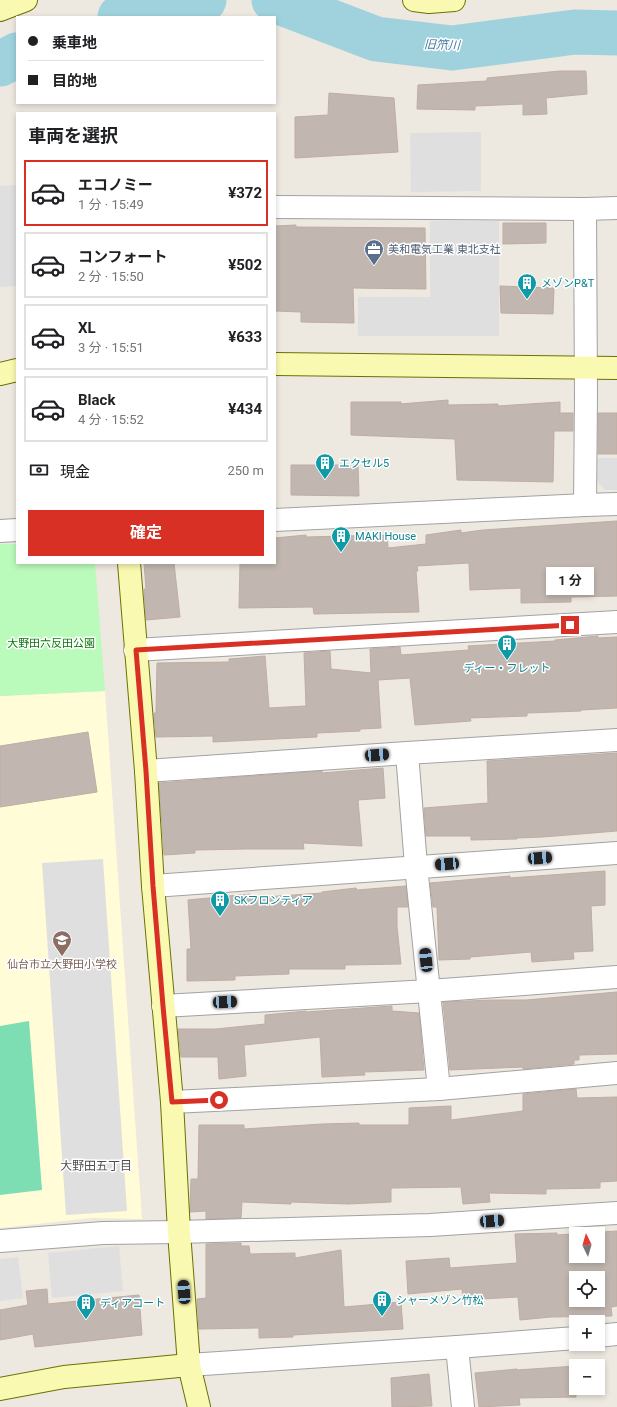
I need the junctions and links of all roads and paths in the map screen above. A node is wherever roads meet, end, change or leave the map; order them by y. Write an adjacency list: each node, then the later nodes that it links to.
1 (26, 0): 4 (street)
2 (414, 0): 3 (street)
3 (454, 0)
4 (0, 10)
5 (276, 207): 6 (street)
6 (585, 208): 7 (street); 9 (street)
7 (617, 208)
8 (276, 364): 9 (street)
9 (586, 368): 10 (street); 14 (street)
10 (617, 368)
11 (16, 370): 12 (street)
12 (0, 374)
13 (617, 504): 14 (street)
14 (585, 505): 15 (street)
15 (276, 520)
16 (16, 530): 17 (street)
17 (0, 531)
18 (129, 564): 20 (street)
19 (617, 622): 20 (street)
20 (136, 650): 23 (street)
21 (617, 740): 22 (street)
22 (407, 753): 23 (street); 25 (street)
23 (146, 771): 26 (street)
24 (617, 852): 25 (street)
25 (416, 866): 26 (street); 28 (street)
26 (153, 886): 29 (street)
27 (617, 977): 28 (street)
28 (429, 991): 29 (street); 31 (street)
29 (163, 1006): 32 (street)
30 (617, 1073): 31 (street)
31 (439, 1090): 32 (street)
32 (172, 1102): 34 (street)
33 (617, 1213): 34 (street)
34 (179, 1232): 35 (street); 40 (street)
35 (0, 1241)
36 (617, 1334): 37 (street)
37 (605, 1335)
38 (569, 1339): 39 (street)
39 (457, 1347): 40 (street); 43 (street)
40 (189, 1366): 41 (street); 42 (street)
41 (0, 1389)
42 (199, 1407)
43 (463, 1407)

